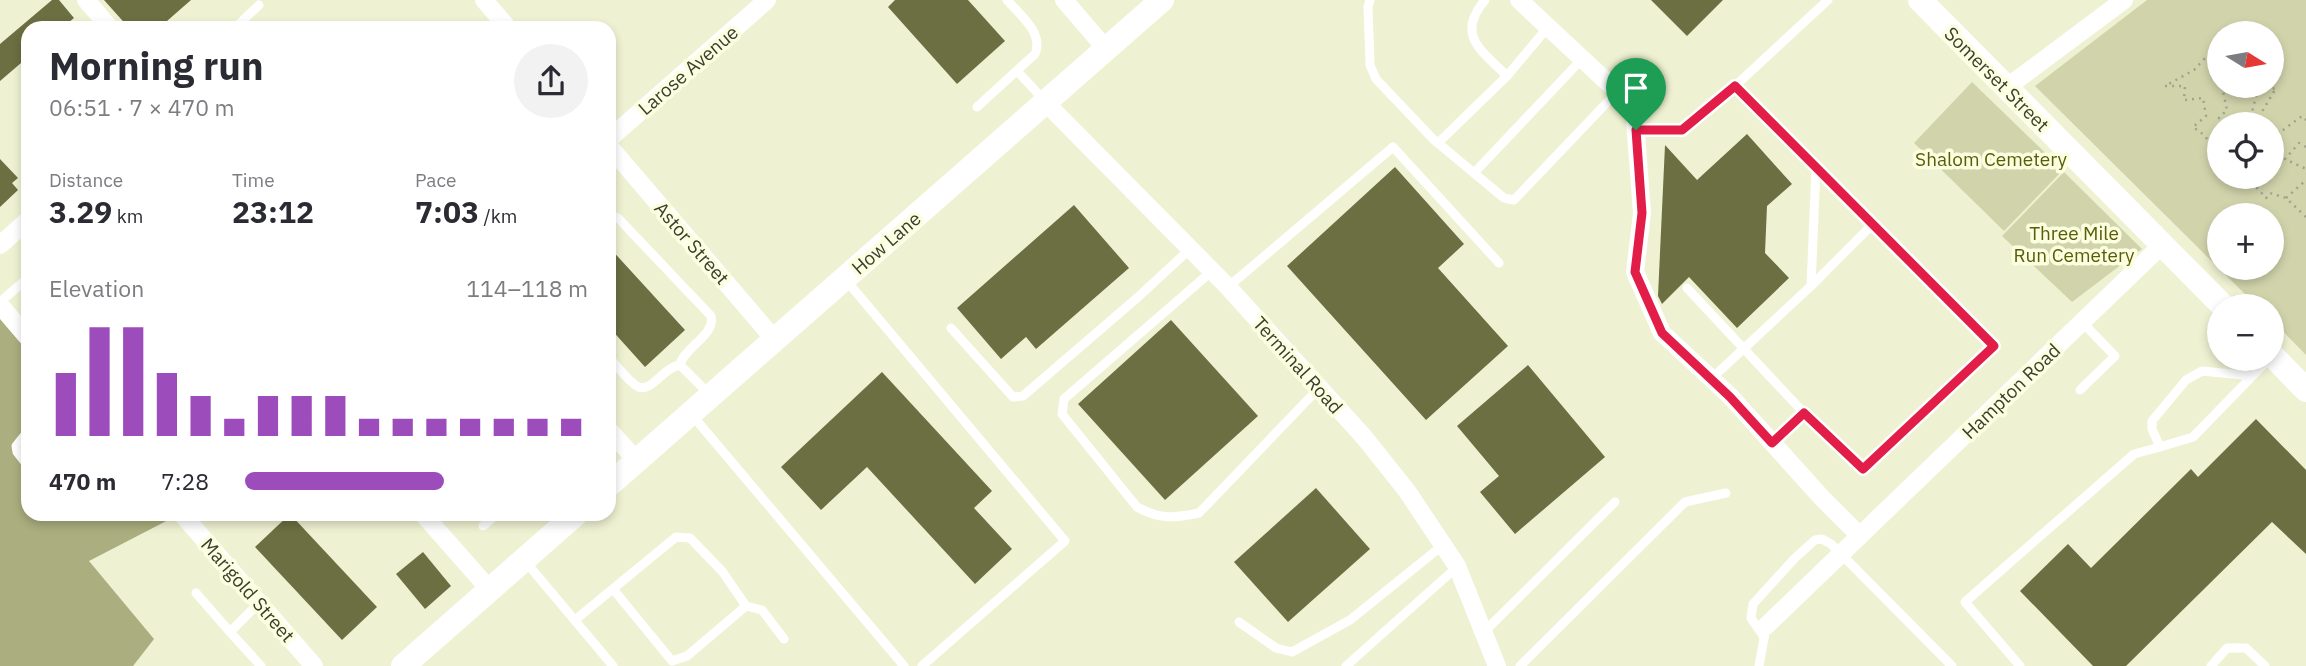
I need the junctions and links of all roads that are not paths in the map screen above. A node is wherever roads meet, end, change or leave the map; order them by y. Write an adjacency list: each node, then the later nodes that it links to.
1 (86, 0): 14 (street)
2 (484, 0): 16 (street)
3 (767, 0): 28 (street, Larose Avenue)
4 (1007, 0): 20 (lane)
5 (1065, 0): 18 (street)
6 (1162, 0): 18 (main road, How Lane)
7 (1370, 0): 29 (lane)
8 (1485, 0): 21 (lane)
9 (1519, 0): 17 (street)
10 (1828, 0): 22 (lane)
11 (1920, 0): 23 (main road, Somerset Street)
12 (2123, 0): 23 (street)
13 (259, 5): 15 (lane)
14 (104, 21)
15 (242, 21)
16 (502, 21)
17 (1548, 27): 19 (street); 21 (lane)
18 (1106, 49): 25 (main road, How Lane)
19 (1583, 58): 24 (street); 32 (lane)
20 (1017, 71): 25 (lane); 26 (lane)
21 (1507, 76): 29 (lane)
22 (1735, 86): 27 (lane); 31 (lane)
23 (2006, 88): 37 (main road, Somerset Street)
24 (1618, 91): 27 (street); 32 (lane)
25 (1045, 102): 38 (street, Terminal Road); 41 (main road, How Lane)
26 (977, 107)
27 (1636, 130): 58 (street)
28 (616, 133)
29 (1438, 143): 32 (lane)
30 (616, 154): 51 (street, Astor Street)
31 (1816, 168): 34 (lane); 43 (lane)
32 (1474, 173)
33 (616, 217): 54 (lane)
34 (1873, 225): 43 (lane); 63 (lane)
35 (21, 226): 36 (street)
36 (0, 245)
37 (2162, 245): 46 (main road, Somerset Street); 48 (street, Hampton Road)
38 (1190, 249): 40 (street, Terminal Road); 49 (lane)
39 (1499, 263): 44 (lane)
40 (1212, 271): 44 (street, Terminal Road); 59 (lane)
41 (845, 278): 51 (main road, How Lane); 100 (lane)
42 (21, 284): 47 (lane)
43 (1811, 286): 52 (lane)
44 (1228, 287): 59 (street, Terminal Road)
45 (1687, 288): 52 (lane)
46 (2211, 294)
47 (0, 304): 50 (street)
48 (2082, 322): 60 (lane); 79 (street, Hampton Road)
49 (951, 328)
50 (21, 330)
51 (775, 340): 62 (main road, How Lane)
52 (1745, 347): 58 (lane); 63 (lane)
53 (616, 365): 54 (lane)
54 (680, 365): 62 (lane)
55 (2284, 369): 61 (main road)
56 (2257, 371): 57 (lane)
57 (2252, 376): 68 (lane); 68 (lane)
58 (1711, 379): 67 (street)
59 (1319, 388): 80 (street, Terminal Road)
60 (2080, 390)
61 (2306, 390)
62 (711, 396): 64 (main road, How Lane)
63 (1804, 413): 67 (lane)
64 (691, 414): 70 (main road, How Lane); 99 (lane)
65 (616, 438): 70 (street)
66 (21, 440): 69 (lane)
67 (1772, 443): 79 (street)
68 (2160, 447): 106 (lane)
69 (21, 457)
70 (637, 461): 71 (main road, How Lane)
71 (616, 479)
72 (1726, 494): 103 (lane)
73 (1615, 502): 92 (lane)
74 (188, 521): 87 (street, Marigold Street)
75 (429, 521): 85 (street)
76 (489, 521): 78 (lane)
77 (567, 521): 82 (main road)
78 (483, 527)
79 (1860, 536): 81 (street, Hampton Road)
80 (1443, 545): 83 (street, Terminal Road); 90 (lane)
81 (1841, 555): 93 (street, Hampton Road); 93 (lane); 105 (lane)
82 (524, 560): 85 (main road); 89 (lane)
83 (1457, 566): 92 (street, Terminal Road); 101 (lane)
84 (613, 589): 88 (lane); 88 (lane); 89 (lane)
85 (490, 590): 97 (main road)
86 (196, 593): 91 (lane)
87 (259, 603): 91 (lane); 96 (street, Marigold Street)
88 (746, 606): 94 (lane)
89 (575, 620): 98 (lane)
90 (1239, 622)
91 (230, 632): 95 (lane)
92 (1484, 632): 102 (street, Terminal Road)
93 (1765, 632): 104 (lane)
94 (784, 639)
95 (261, 666)
96 (314, 666)
97 (403, 666)
98 (613, 666)
99 (904, 666)
100 (922, 666)
101 (1346, 666)
102 (1497, 666)
103 (1520, 666)
104 (1759, 666)
105 (1952, 666)
106 (2020, 666)
107 (2211, 666): 108 (lane)
108 (2265, 666)

